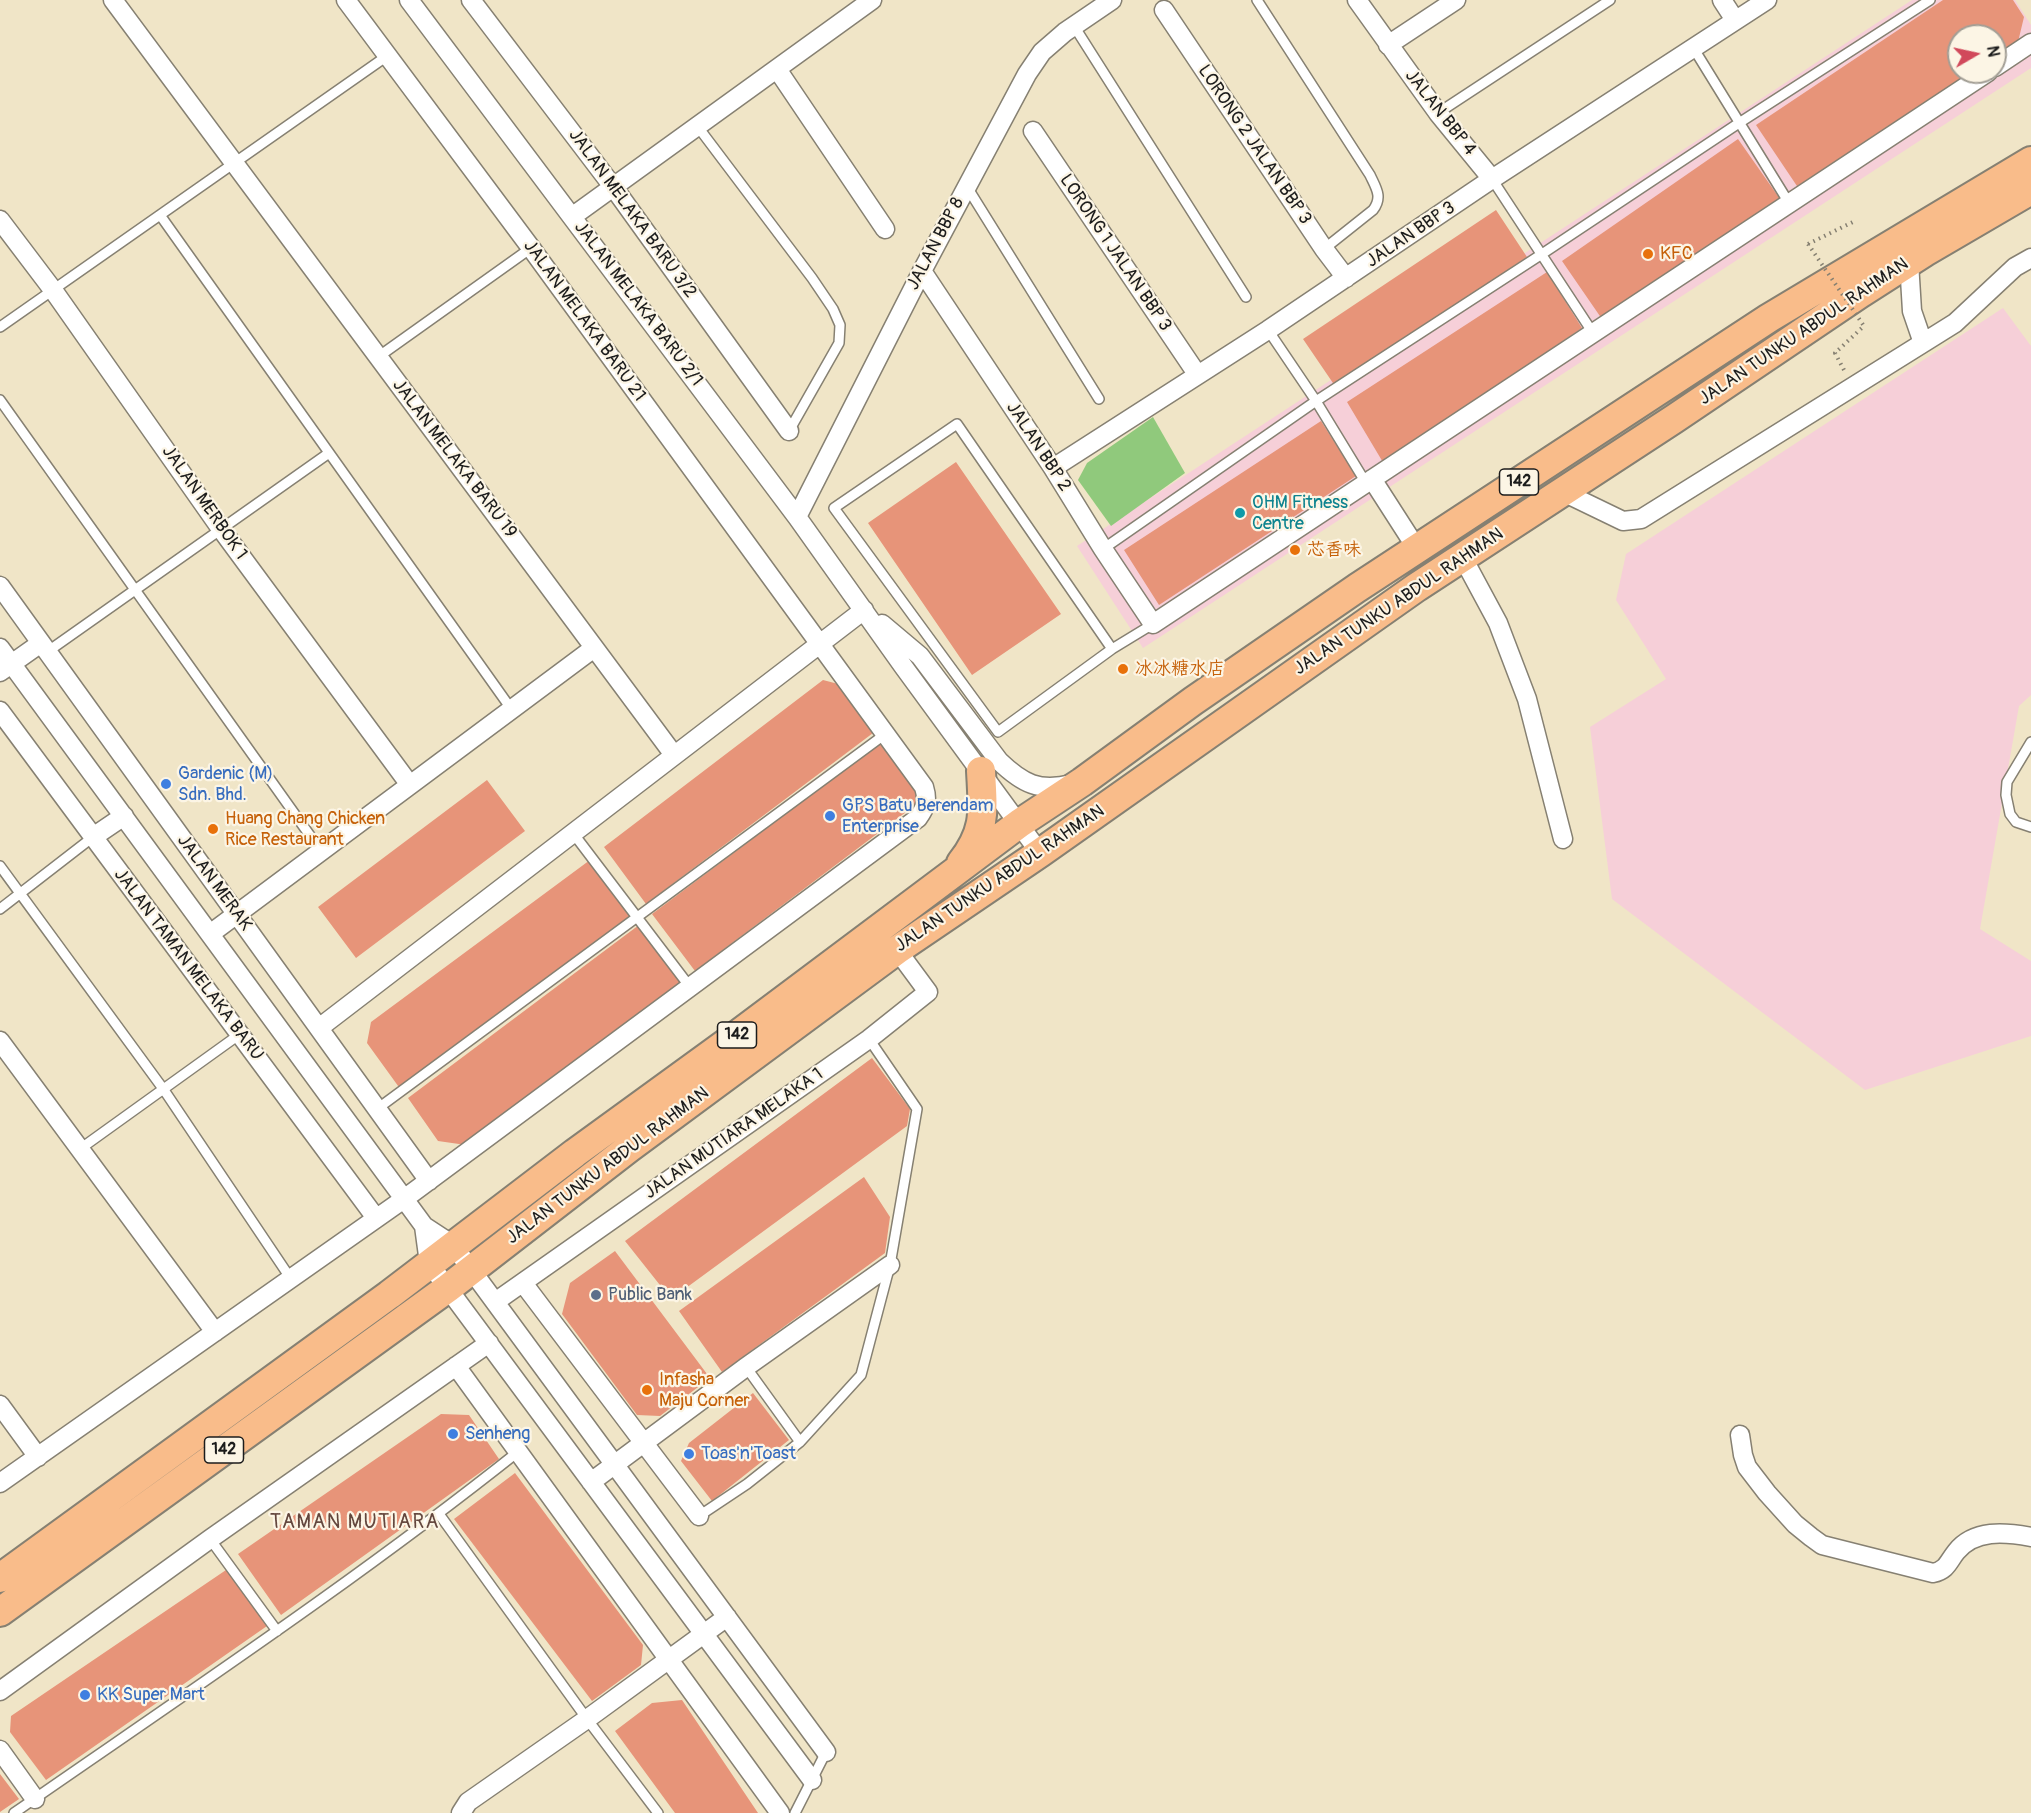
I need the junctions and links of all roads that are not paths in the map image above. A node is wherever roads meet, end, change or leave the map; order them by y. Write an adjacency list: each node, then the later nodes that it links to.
1 (113, 0): 30 (street, JALAN MELAKA BARU 19)
2 (346, 0): 20 (street, JALAN MELAKA BARU 21)
3 (409, 0): 38 (street, JALAN MELAKA BARU 2/1)
4 (471, 0): 34 (street, JALAN MELAKA BARU 3/2)
5 (872, 0): 22 (street)
6 (1112, 0): 16 (street, JALAN BBP 8)
7 (1257, 0): 42 (lane)
8 (1357, 0): 18 (street, JALAN BBP 4)
9 (1456, 0): 18 (street)
10 (1610, 0): 24 (lane)
11 (1722, 0): 15 (street)
12 (1767, 0): 15 (street, JALAN BBP 3)
13 (1930, 0): 25 (lane)
14 (1164, 10): 42 (street, LORONG 2 JALAN BBP 3)
15 (1735, 20): 19 (street, JALAN BBP 3)
16 (1074, 26): 33 (street, JALAN BBP 8); 49 (lane)
17 (2031, 43): 21 (street)
18 (1388, 45): 24 (street, JALAN BBP 4)
19 (1694, 49): 25 (lane); 31 (street, JALAN BBP 3)
20 (387, 56): 30 (lane); 41 (street, JALAN MELAKA BARU 21)
21 (2007, 59)
22 (777, 69): 26 (street); 40 (street)
23 (1970, 84): 36 (street)
24 (1438, 112): 31 (street, JALAN BBP 4)
25 (1739, 123): 36 (lane); 43 (lane)
26 (698, 127): 34 (street); 59 (lane)
27 (1033, 131): 55 (street, LORONG 1 JALAN BBP 3)
28 (2031, 152): 32 (street)
29 (2031, 161): 32 (main road, JALAN TUNKU ABDUL RAHMAN / 142)
30 (234, 163): 37 (lane); 54 (street, JALAN MELAKA BARU 19)
31 (1492, 179): 43 (lane); 47 (street, JALAN BBP 3)
32 (1997, 180): 67 (main road, JALAN TUNKU ABDUL RAHMAN / 142)
33 (967, 187): 46 (street, JALAN BBP 8); 56 (lane)
34 (614, 188): 38 (street); 59 (street, JALAN MELAKA BARU 3/2)
35 (2031, 190): 45 (main road, JALAN TUNKU ABDUL RAHMAN / 142)
36 (1789, 204): 52 (street)
37 (160, 215): 48 (lane); 60 (lane)
38 (573, 216): 64 (street, JALAN MELAKA BARU 2/1)
39 (0, 220): 48 (street, JALAN MERBOK 1)
40 (885, 229)
41 (531, 248): 54 (lane); 73 (street, JALAN MELAKA BARU 21)
42 (1324, 249): 47 (street, LORONG 2 JALAN BBP 3)
43 (1542, 254): 52 (lane); 58 (lane)
44 (2031, 258): 53 (street)
45 (1909, 262): 53 (street); 63 (main road, JALAN TUNKU ABDUL RAHMAN / 142)
46 (922, 271): 61 (street, JALAN BBP 2); 64 (street, JALAN BBP 8)
47 (1346, 278): 51 (street, JALAN BBP 3)
48 (53, 290): 50 (lane); 65 (street, JALAN MERBOK 1)
49 (1246, 297)
50 (0, 327)
51 (1268, 330): 55 (street, JALAN BBP 3); 58 (lane)
52 (1593, 333): 62 (street)
53 (1923, 343): 63 (street)
54 (378, 357): 76 (street, JALAN MELAKA BARU 19)
55 (1197, 374): 61 (street, JALAN BBP 3)
56 (1099, 399)
57 (0, 400): 70 (lane)
58 (1316, 401): 62 (lane); 66 (lane)
59 (789, 432)
60 (329, 453): 65 (lane); 79 (lane)
61 (1053, 468): 66 (street, JALAN BBP 2)
62 (1369, 481): 67 (street); 72 (street)
63 (1563, 492): 68 (main road, JALAN TUNKU ABDUL RAHMAN / 142)
64 (797, 517): 71 (street, JALAN MELAKA BARU 2/1)
65 (221, 529): 70 (lane); 86 (street, JALAN MERBOK 1)
66 (1104, 549): 72 (street, JALAN BBP 2)
67 (1417, 549): 85 (main road, JALAN TUNKU ABDUL RAHMAN / 142)
68 (1463, 558): 92 (street); 94 (main road, JALAN TUNKU ABDUL RAHMAN / 142)
69 (0, 586): 75 (street, JALAN MERAK)
70 (136, 589): 75 (lane); 93 (lane)
71 (864, 610): 73 (street); 84 (street); 85 (street)
72 (1153, 624): 77 (lane)
73 (821, 643): 81 (street, JALAN MELAKA BARU 21); 83 (street)
74 (0, 648): 78 (street, JALAN MERAK)
75 (44, 648): 78 (street); 99 (street, JALAN MERAK)
76 (594, 648): 79 (street); 83 (street, JALAN MELAKA BARU 19)
77 (1112, 649): 77 (lane)
78 (6, 668): 87 (street, JALAN MERAK)
79 (512, 710): 86 (street)
80 (0, 711): 91 (street, JALAN TAMAN MELAKA BARU)
81 (884, 735): 100 (lane); 103 (street, JALAN MELAKA BARU 21)
82 (2031, 742): 89 (lane)
83 (674, 755): 90 (street)
84 (981, 771): 88 (street); 96 (main road)
85 (1082, 782): 88 (main road, JALAN TUNKU ABDUL RAHMAN / 142)
86 (410, 785): 93 (street)
87 (124, 816): 91 (street); 101 (street, JALAN MERAK)
88 (1020, 823): 94 (street); 96 (main road, JALAN TUNKU ABDUL RAHMAN / 142)
89 (2031, 827)
90 (573, 833): 100 (lane); 104 (street)
91 (93, 837): 97 (lane); 105 (street, JALAN TAMAN MELAKA BARU)
92 (1563, 839)
93 (321, 851): 99 (street)
94 (1040, 853): 102 (main road, JALAN TUNKU ABDUL RAHMAN / 142)
95 (0, 866): 97 (lane)
96 (951, 876): 115 (main road, JALAN TUNKU ABDUL RAHMAN / 142)
97 (20, 894): 98 (lane); 108 (lane)
98 (0, 909)
99 (236, 914): 101 (street); 104 (street, JALAN MERAK)
100 (638, 917): 103 (lane); 109 (lane)
101 (210, 934): 112 (street, JALAN MERAK)
102 (897, 950): 106 (street, JALAN MUTIARA MELAKA 1); 118 (main road, JALAN TUNKU ABDUL RAHMAN / 142)
103 (690, 987): 111 (street, JALAN MELAKA BARU 21)
104 (319, 1028): 109 (street, JALAN MERAK)
105 (240, 1034): 108 (lane); 113 (street, JALAN TAMAN MELAKA BARU)
106 (869, 1039): 117 (lane); 120 (street, JALAN MUTIARA MELAKA 1)
107 (0, 1041): 110 (street)
108 (164, 1090): 110 (lane); 119 (lane)
109 (377, 1109): 111 (street, JALAN MERAK)
110 (80, 1149): 123 (street)
111 (429, 1181): 112 (street, JALAN MELAKA BARU 21)
112 (404, 1199): 113 (street); 114 (street, JALAN MERAK)
113 (376, 1218): 119 (street)
114 (424, 1226): 115 (street); 116 (street)
115 (453, 1245): 116 (main road, JALAN TUNKU ABDUL RAHMAN / 142); 118 (street)
116 (429, 1263): 121 (street); 140 (main road, JALAN TUNKU ABDUL RAHMAN / 142)
117 (890, 1265): 126 (street); 129 (lane)
118 (472, 1270): 121 (main road, JALAN TUNKU ABDUL RAHMAN / 142); 122 (street)
119 (291, 1279): 123 (street)
120 (523, 1282): 122 (street, JALAN MUTIARA MELAKA 1); 130 (street)
121 (448, 1288): 124 (street); 141 (main road, JALAN TUNKU ABDUL RAHMAN / 142)
122 (495, 1302): 133 (street)
123 (215, 1332): 132 (street)
124 (489, 1343): 125 (street); 134 (street)
125 (456, 1366): 131 (street); 139 (street)
126 (746, 1367): 129 (lane); 130 (street)
127 (0, 1405): 132 (street)
128 (1740, 1434): 138 (street)
129 (800, 1442): 137 (lane)
130 (644, 1443): 133 (street); 137 (street)
131 (519, 1451): 136 (lane); 145 (street)
132 (38, 1457): 135 (street)
133 (614, 1464): 134 (street); 142 (street)
134 (591, 1482): 144 (street)
135 (0, 1484)
136 (439, 1514): 143 (lane); 147 (lane)
137 (699, 1516)
138 (2031, 1537)
139 (210, 1539): 143 (lane); 146 (street)
140 (0, 1578)
141 (0, 1612)
142 (727, 1617): 144 (street); 149 (street)
143 (277, 1632): 151 (lane)
144 (704, 1634): 145 (street); 150 (street)
145 (669, 1659): 147 (street); 155 (street)
146 (0, 1691)
147 (587, 1719): 153 (street); 154 (lane)
148 (0, 1750): 151 (street)
149 (826, 1752): 150 (lane)
150 (812, 1780): 156 (lane)
151 (35, 1799): 152 (lane)
152 (14, 1813)
153 (461, 1813)
154 (658, 1813)
155 (780, 1813)
156 (795, 1813)

